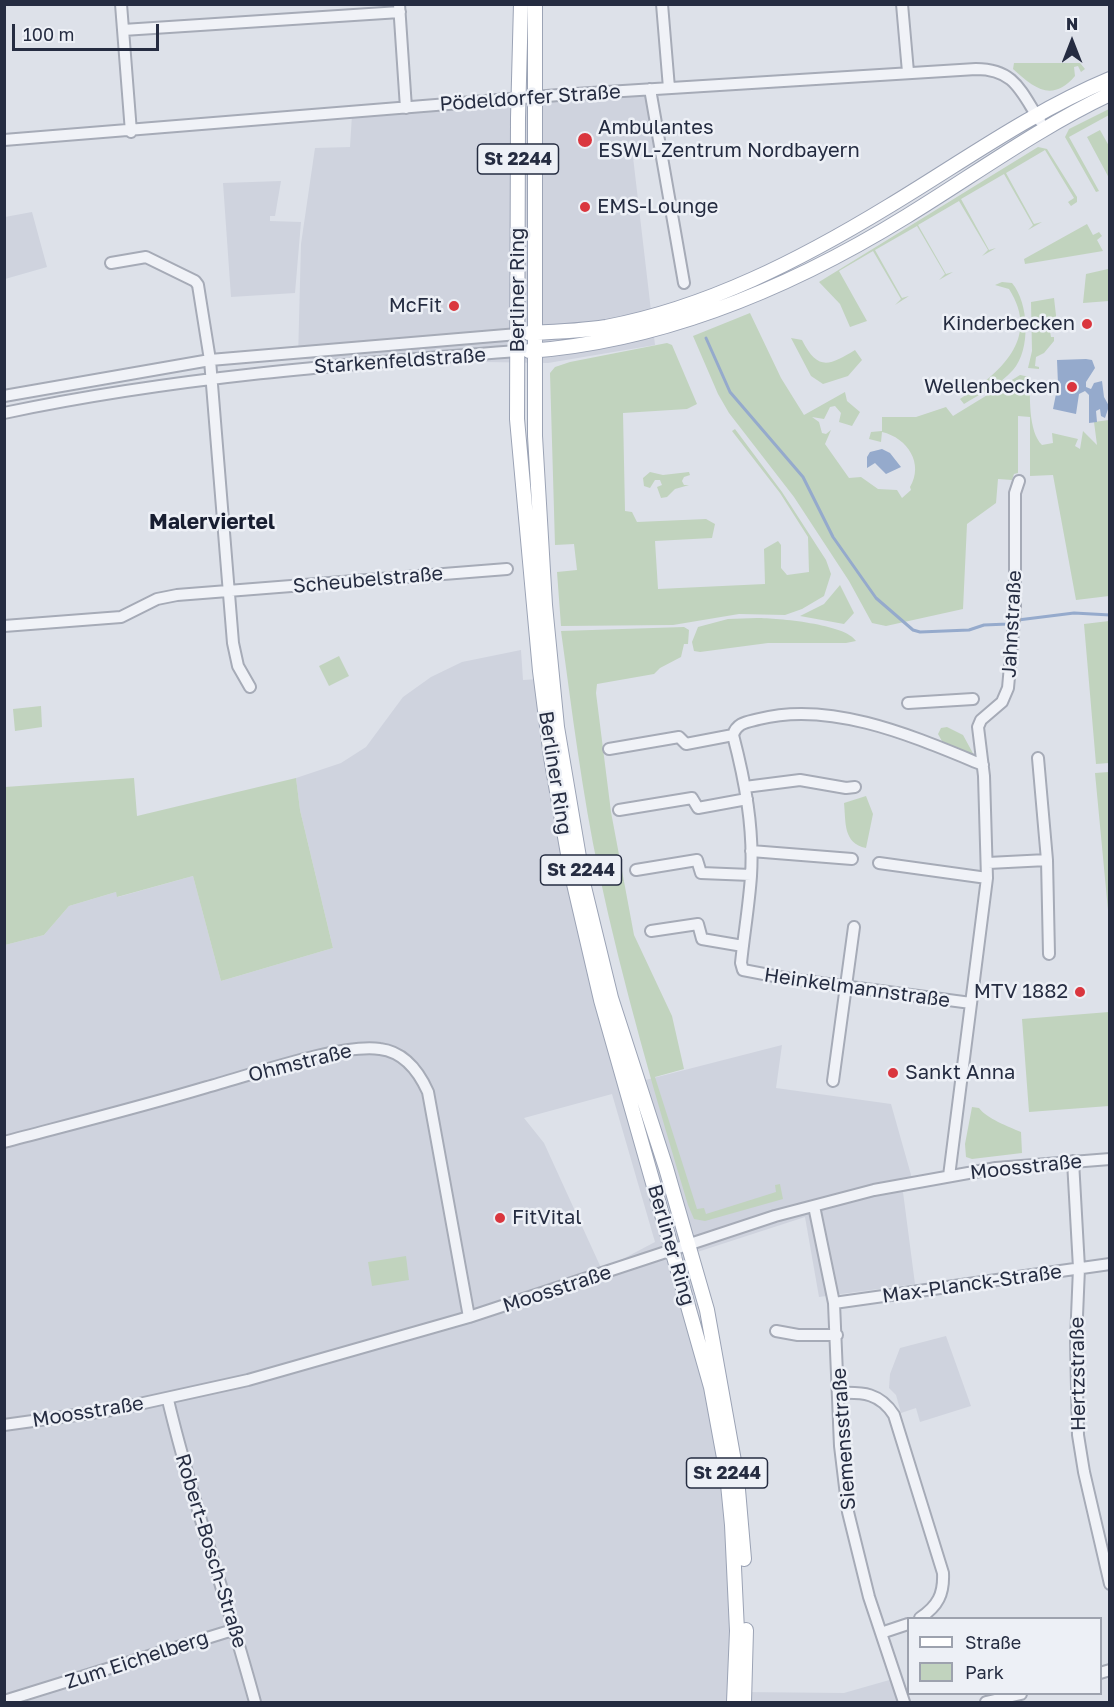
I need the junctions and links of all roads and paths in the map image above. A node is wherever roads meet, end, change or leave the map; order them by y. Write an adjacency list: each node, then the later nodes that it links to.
1 (121, 4): 7 (street)
2 (521, 4): 14 (main road, Berliner Ring / St 2244)
3 (536, 4): 13 (main road, Berliner Ring / St 2244)
4 (662, 4): 10 (street)
5 (902, 4): 8 (street)
6 (399, 8): 7 (street); 15 (street)
7 (123, 30): 18 (street)
8 (908, 72): 10 (street, Pödeldorfer Straße); 16 (street, Pödeldorfer Straße)
9 (1110, 79): 16 (main road)
10 (669, 88): 11 (street, Pödeldorfer Straße)
11 (650, 89): 13 (street, Pödeldorfer Straße); 23 (street)
12 (1110, 94): 17 (main road)
13 (536, 98): 14 (street, Pödeldorfer Straße); 24 (main road, Berliner Ring / St 2244)
14 (518, 99): 15 (street, Pödeldorfer Straße); 25 (main road, Berliner Ring / St 2244)
15 (406, 108): 18 (street, Pödeldorfer Straße)
16 (1036, 114): 17 (street, Pödeldorfer Straße); 20 (main road, Starkenfeldstraße)
17 (1045, 128): 21 (main road, Starkenfeldstraße)
18 (131, 132): 19 (street, Pödeldorfer Straße)
19 (4, 140)
20 (874, 215): 21 (main road); 24 (main road, Starkenfeldstraße)
21 (883, 230): 26 (main road, Starkenfeldstraße)
22 (111, 263): 28 (street)
23 (684, 283)
24 (536, 333): 25 (main road, Starkenfeldstraße); 26 (main road, Berliner Ring / St 2244)
25 (518, 334): 27 (main road, Berliner Ring / St 2244); 28 (street, Starkenfeldstraße)
26 (535, 350): 27 (main road, Starkenfeldstraße); 67 (main road, Berliner Ring / St 2244)
27 (518, 351): 29 (street, Starkenfeldstraße); 68 (main road, Berliner Ring / St 2244)
28 (210, 360): 29 (street); 30 (street, Starkenfeldstraße)
29 (211, 377): 31 (street, Starkenfeldstraße); 34 (street)
30 (4, 396)
31 (4, 413)
32 (1019, 481): 42 (street, Jahnstraße)
33 (507, 569): 34 (street, Scheubelstraße)
34 (229, 592): 35 (street, Scheubelstraße); 36 (street)
35 (4, 626)
36 (250, 687)
37 (973, 699): 38 (street)
38 (908, 703)
39 (733, 735): 40 (street); 42 (street); 43 (street)
40 (609, 749)
41 (1038, 758): 49 (street)
42 (983, 765): 51 (street, Jahnstraße)
43 (745, 787): 44 (street); 45 (street)
44 (855, 787)
45 (747, 799): 46 (street); 47 (street)
46 (619, 810)
47 (751, 851): 48 (street); 53 (street)
48 (852, 859)
49 (1047, 860): 51 (street); 58 (street)
50 (879, 863): 54 (street)
51 (988, 863): 54 (street, Jahnstraße)
52 (636, 870): 53 (street)
53 (751, 875): 57 (street)
54 (987, 878): 60 (street, Jahnstraße)
55 (854, 927): 59 (street)
56 (651, 932): 57 (street)
57 (743, 946): 59 (street, Heinkelmannstraße)
58 (1049, 954)
59 (846, 987): 60 (street, Heinkelmannstraße); 61 (street)
60 (971, 1003): 65 (street, Jahnstraße)
61 (833, 1081)
62 (4, 1142): 72 (street, Ohmstraße)
63 (1110, 1159): 64 (street, Moosstraße)
64 (1073, 1161): 65 (street, Moosstraße); 70 (street, Hertzstraße)
65 (949, 1176): 66 (street, Moosstraße)
66 (814, 1206): 67 (street, Moosstraße); 71 (street, Siemensstraße)
67 (689, 1245): 68 (street, Moosstraße); 87 (main road, Berliner Ring / St 2244)
68 (673, 1251): 72 (street, Moosstraße); 86 (main road, Berliner Ring / St 2244)
69 (1110, 1264): 70 (street, Max-Planck-Straße)
70 (1079, 1268): 71 (street, Max-Planck-Straße); 78 (street, Hertzstraße)
71 (834, 1303): 74 (street, Siemensstraße)
72 (469, 1317): 76 (street, Moosstraße)
73 (776, 1331): 74 (street)
74 (837, 1335): 75 (street, Siemensstraße)
75 (839, 1393): 79 (street); 82 (street, Siemensstraße)
76 (168, 1400): 77 (street, Moosstraße); 81 (street, Robert-Bosch-Straße)
77 (4, 1425)
78 (1110, 1584)
79 (922, 1617)
80 (907, 1625): 82 (street)
81 (236, 1629): 84 (street, Zum Eichelberg); 85 (street, Robert-Bosch-Straße)
82 (881, 1633): 88 (street, Siemensstraße)
83 (1017, 1695): 89 (street)
84 (4, 1701)
85 (255, 1702)
86 (734, 1702)
87 (744, 1702)
88 (904, 1702)
89 (986, 1702)

